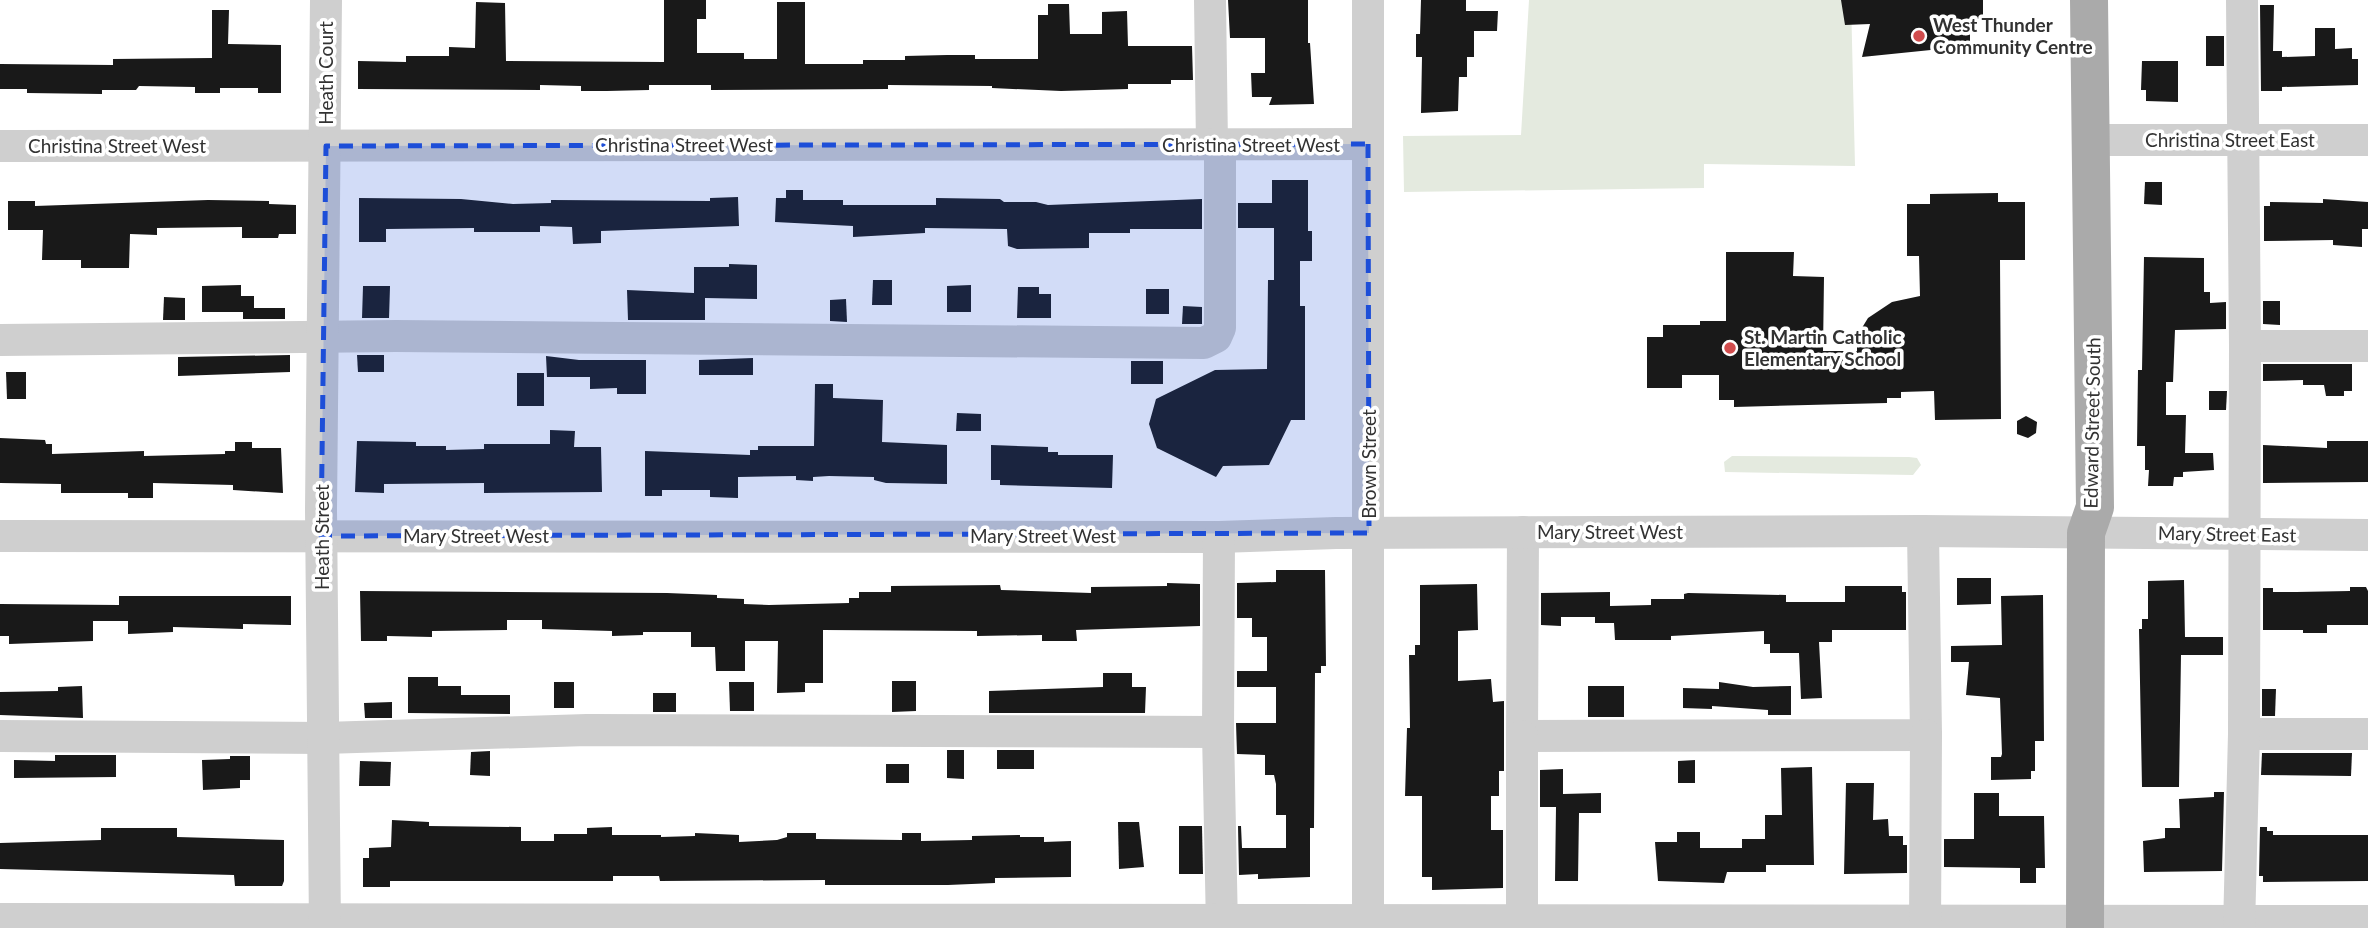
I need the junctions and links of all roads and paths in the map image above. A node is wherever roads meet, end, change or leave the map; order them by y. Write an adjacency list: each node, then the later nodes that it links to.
1 (326, 0): 12 (street, Heath Court)
2 (1210, 0): 10 (street)
3 (1368, 0): 9 (street, Brown Street)
4 (2089, 0): 6 (main road, Edward Street South)
5 (2242, 0): 7 (street)
6 (2091, 140): 7 (street, Christina Street East); 20 (main road, Edward Street South)
7 (2244, 140): 8 (street, Christina Street East); 15 (street)
8 (2368, 140)
9 (1368, 144): 10 (street, Christina Street West); 19 (street, Brown Street)
10 (1216, 145): 12 (street, Christina Street West); 13 (street)
11 (0, 146): 12 (street, Christina Street West)
12 (326, 146): 13 (street, Heath Street)
13 (323, 339): 14 (street); 23 (street, Heath Street)
14 (0, 340)
15 (2245, 346): 16 (street); 24 (street)
16 (2368, 346)
17 (1923, 531): 18 (street, Mary Street West); 20 (street, Mary Street West); 29 (street)
18 (1524, 532): 19 (street, Mary Street West); 31 (street)
19 (1369, 533): 25 (street, Mary Street West); 40 (street, Brown Street)
20 (2086, 533): 24 (street, Mary Street East); 37 (main road, Edward Street South)
21 (2368, 535): 24 (street, Mary Street East)
22 (0, 536): 23 (street, Mary Street West)
23 (321, 536): 25 (street, Mary Street West); 32 (street, Heath Street)
24 (2245, 536): 27 (street)
25 (1219, 537): 26 (street)
26 (1217, 732): 32 (street); 39 (street)
27 (2244, 734): 28 (street); 38 (street)
28 (2368, 734)
29 (1926, 735): 31 (street); 36 (street)
30 (0, 736): 32 (street)
31 (1522, 736): 41 (street)
32 (324, 738): 35 (street, Heath Street)
33 (0, 919): 35 (street)
34 (2368, 921): 38 (street)
35 (325, 924): 39 (street)
36 (1925, 924): 37 (street); 41 (street)
37 (2085, 924): 38 (street)
38 (2239, 924)
39 (1222, 925): 40 (street)
40 (1368, 925): 41 (street)
41 (1522, 925)

